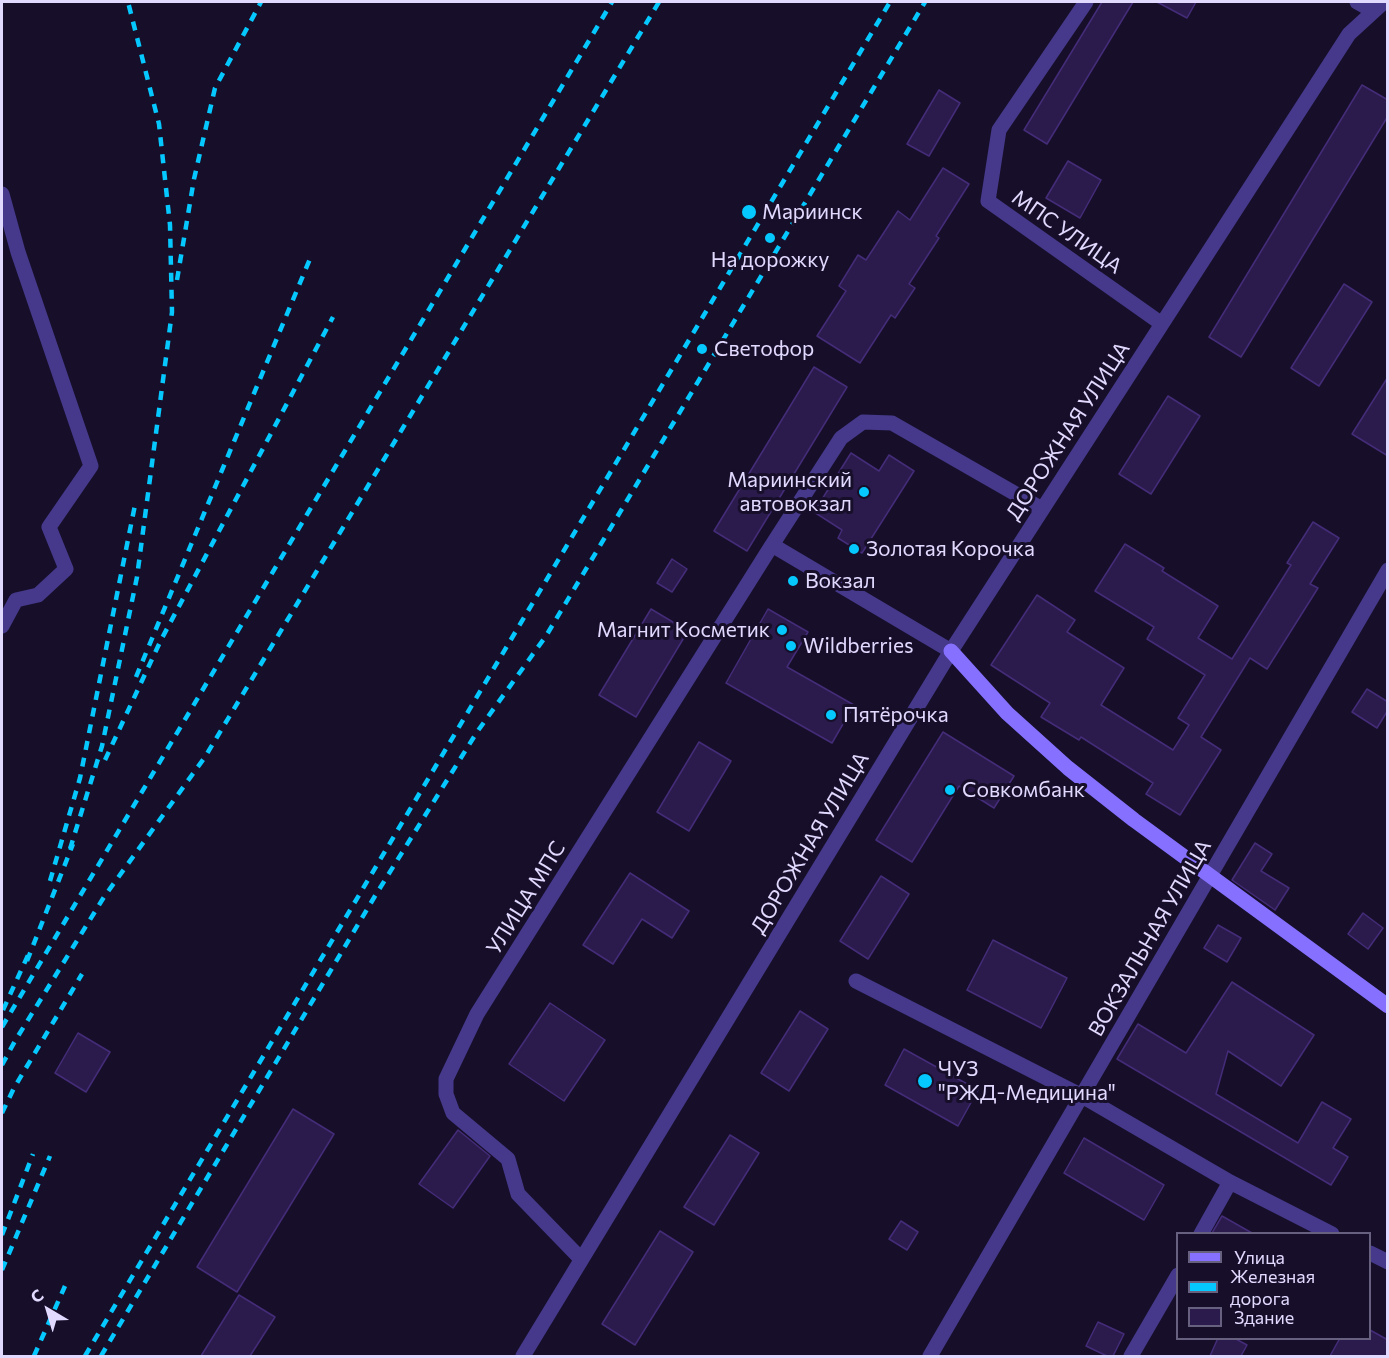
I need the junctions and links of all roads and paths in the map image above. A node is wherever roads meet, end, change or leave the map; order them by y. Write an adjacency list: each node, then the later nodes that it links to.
1 (1086, 2): 5 (street, МПС УЛИЦА)
2 (1357, 2): 3 (street)
3 (1378, 6): 5 (street, ДОРОЖНАЯ УЛИЦА)
4 (2, 194): 9 (street)
5 (1162, 324): 6 (street, ДОРОЖНАЯ УЛИЦА)
6 (1042, 509): 7 (street, УЛИЦА МПС); 10 (street, ДОРОЖНАЯ УЛИЦА)
7 (772, 545): 10 (street); 19 (street, УЛИЦА МПС)
8 (1388, 570): 11 (street, ВОКЗАЛЬНАЯ УЛИЦА)
9 (2, 626)
10 (951, 651): 11 (main road); 19 (street, ДОРОЖНАЯ УЛИЦА)
11 (1210, 877): 13 (main road); 14 (street, ВОКЗАЛЬНАЯ УЛИЦА)
12 (856, 981): 14 (street)
13 (1388, 1006)
14 (1082, 1096): 15 (street); 23 (street, ВОКЗАЛЬНАЯ УЛИЦА)
15 (1230, 1182): 16 (street); 17 (street)
16 (1202, 1232)
17 (1330, 1232)
18 (1371, 1254): 20 (street)
19 (581, 1259): 22 (street, ДОРОЖНАЯ УЛИЦА)
20 (1388, 1262)
21 (1176, 1278): 24 (street)
22 (523, 1356)
23 (930, 1356)
24 (1131, 1356)

